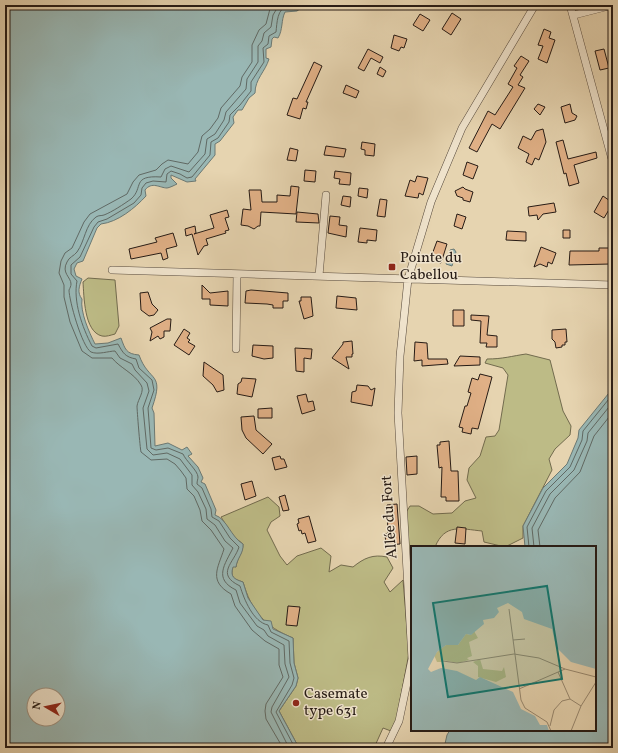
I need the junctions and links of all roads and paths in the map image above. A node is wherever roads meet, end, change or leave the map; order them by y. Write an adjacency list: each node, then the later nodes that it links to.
1 (535, 5): 10 (street, Allée du Fort)
2 (570, 5): 4 (street)
3 (613, 5): 4 (street)
4 (574, 15): 5 (street)
5 (613, 163)
6 (326, 195): 9 (street)
7 (112, 270): 8 (street)
8 (237, 274): 9 (street); 12 (street)
9 (319, 276): 10 (street)
10 (408, 279): 11 (street); 13 (street, Allée du Fort)
11 (613, 285)
12 (236, 349)
13 (411, 641)
14 (411, 664): 15 (street, Allée du Fort)
15 (386, 748)

